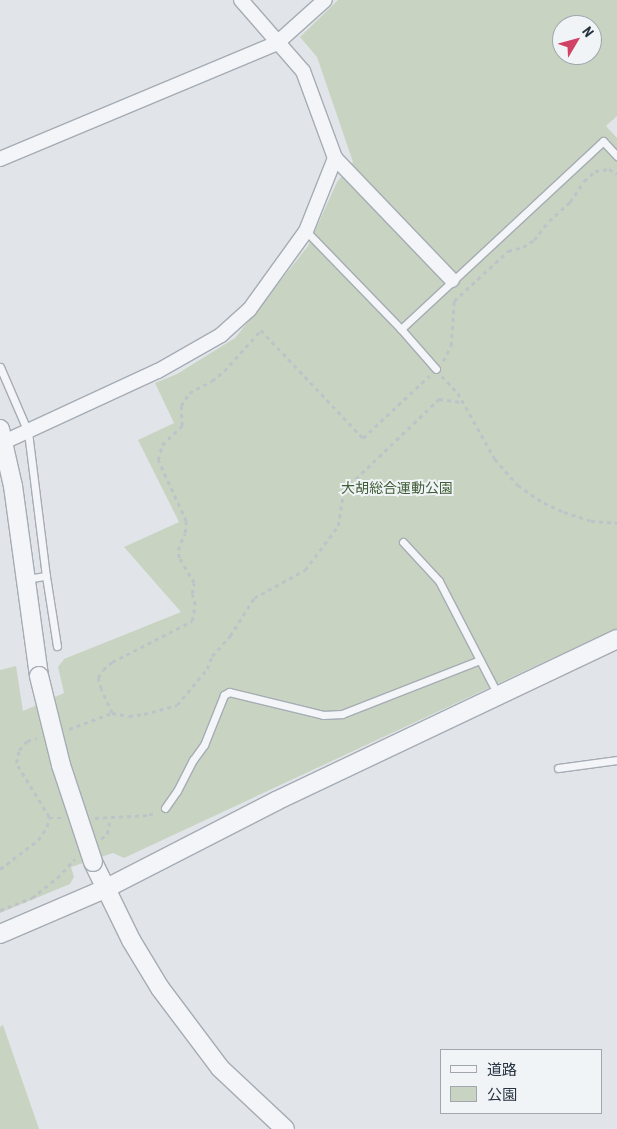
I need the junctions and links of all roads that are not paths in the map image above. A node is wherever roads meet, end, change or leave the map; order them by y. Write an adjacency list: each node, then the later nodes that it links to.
1 (241, 0): 3 (street)
2 (325, 0): 3 (street)
3 (277, 43): 5 (street); 6 (street)
4 (617, 156): 8 (lane)
5 (335, 158): 7 (street); 8 (street)
6 (0, 159)
7 (306, 231): 9 (lane); 12 (street)
8 (452, 280): 9 (lane)
9 (401, 329): 11 (lane)
10 (0, 367): 12 (lane)
11 (436, 369)
12 (28, 432): 13 (street); 15 (lane)
13 (2, 436): 16 (street)
14 (403, 542): 19 (lane)
15 (46, 576): 16 (lane); 18 (lane)
16 (26, 579): 24 (street, bridge)
17 (617, 639): 20 (street)
18 (57, 646)
19 (480, 660): 20 (lane); 23 (lane)
20 (498, 696): 24 (street)
21 (617, 760): 22 (lane)
22 (558, 768)
23 (165, 808)
24 (105, 889): 25 (street); 26 (street)
25 (0, 934)
26 (285, 1129)

